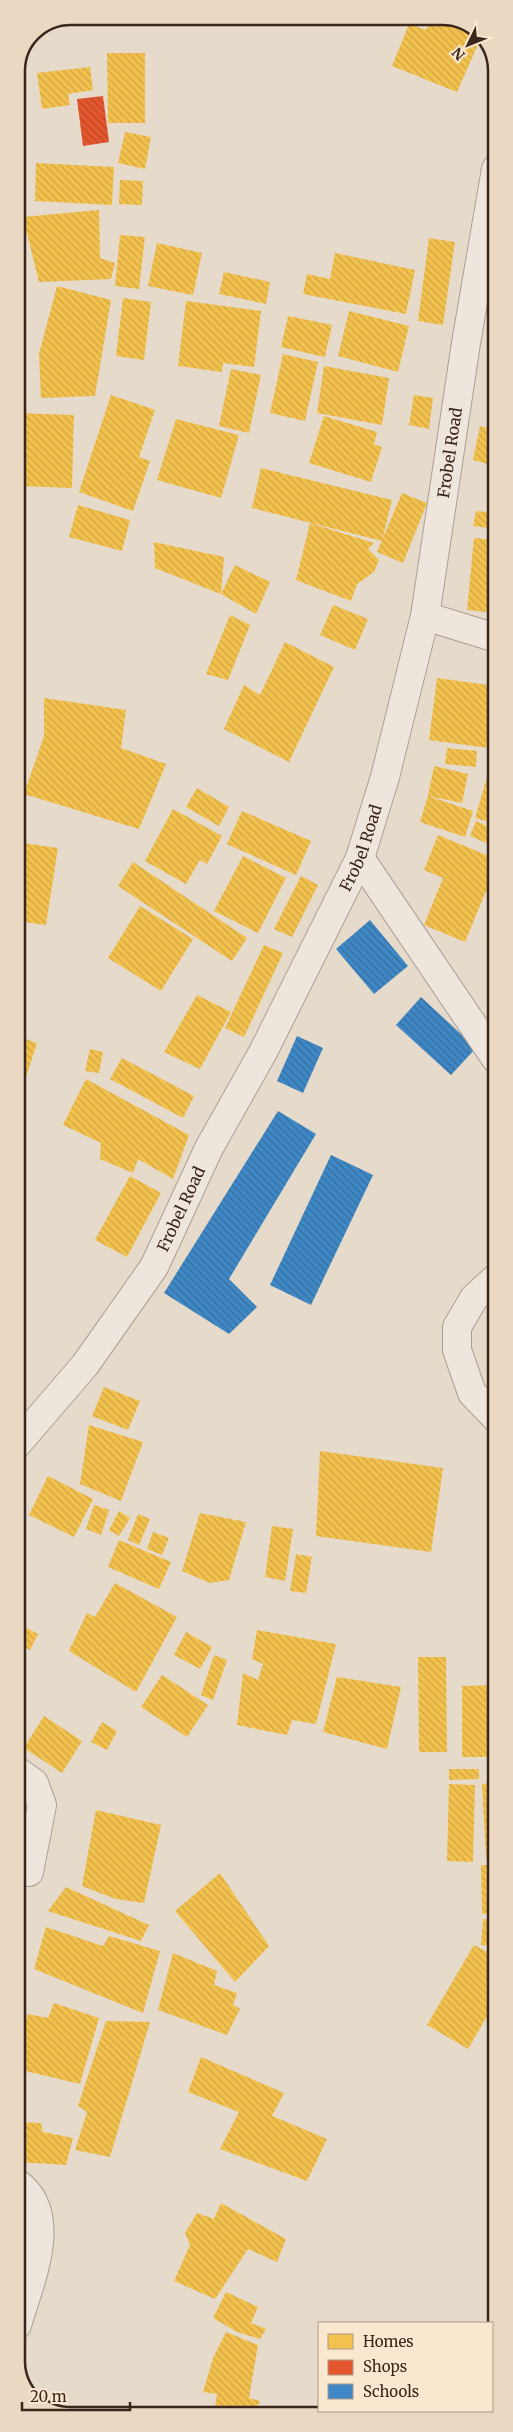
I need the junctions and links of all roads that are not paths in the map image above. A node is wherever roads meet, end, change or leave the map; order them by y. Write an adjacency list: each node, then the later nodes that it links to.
1 (488, 215): 2 (street, Frobel Road)
2 (425, 616): 3 (street); 4 (street, Frobel Road)
3 (488, 636)
4 (360, 858): 5 (street); 8 (street, Frobel Road)
5 (488, 1047)
6 (488, 1284): 7 (street)
7 (488, 1410)
8 (25, 1434)
9 (25, 1777): 10 (street)
10 (29, 1872)
11 (25, 2190): 12 (street)
12 (25, 2296)

